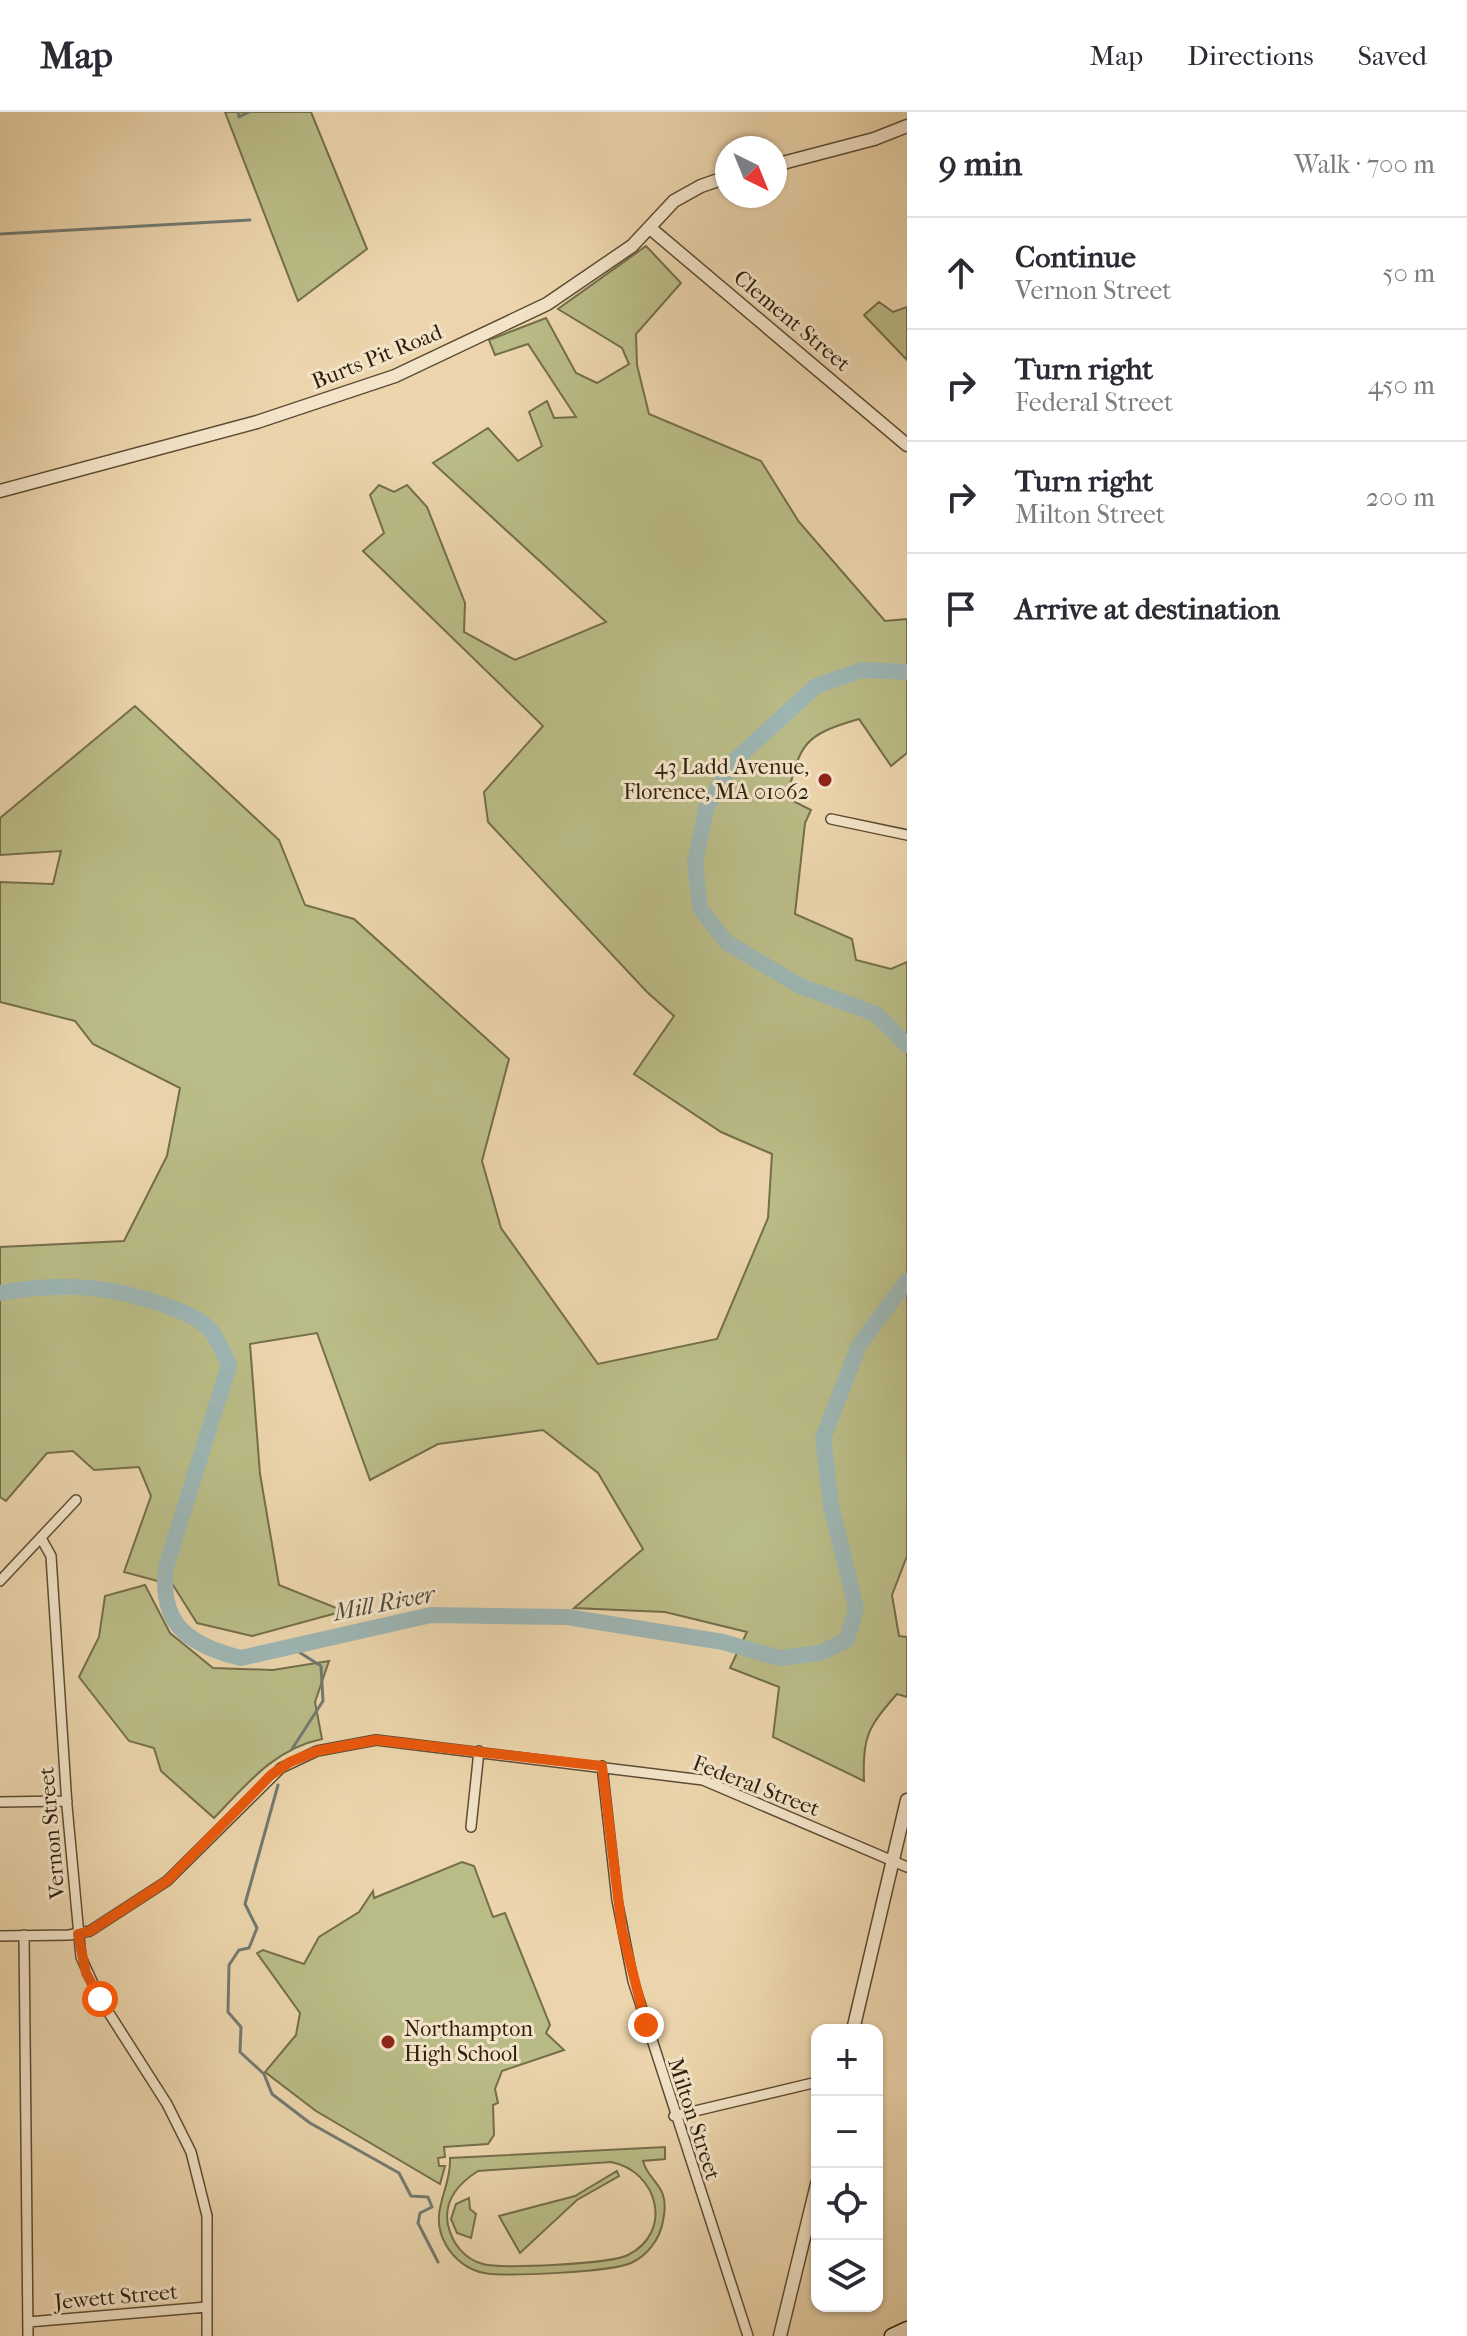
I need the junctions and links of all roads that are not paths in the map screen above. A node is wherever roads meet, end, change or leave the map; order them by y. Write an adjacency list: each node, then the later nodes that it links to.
1 (907, 126): 2 (street)
2 (787, 162)
3 (715, 181): 4 (street, Burts Pit Road)
4 (650, 228): 5 (street, Clement Street); 6 (street, Burts Pit Road)
5 (907, 445)
6 (0, 491)
7 (831, 819): 8 (street)
8 (907, 835)
9 (76, 1500): 10 (street)
10 (41, 1538): 11 (street); 15 (street, Vernon Street)
11 (0, 1581)
12 (479, 1751): 13 (street, Federal Street); 17 (street); 20 (street, Federal Street)
13 (602, 1766): 18 (street, Federal Street); 25 (street, Milton Street)
14 (907, 1800): 18 (street)
15 (67, 1801): 16 (street); 20 (street, Vernon Street)
16 (0, 1802)
17 (471, 1827)
18 (893, 1862): 19 (street, Federal Street); 23 (street)
19 (907, 1867)
20 (78, 1934): 21 (street); 27 (street, Vernon Street)
21 (24, 1935): 22 (street); 28 (street)
22 (0, 1936)
23 (854, 2024)
24 (811, 2083): 25 (street)
25 (674, 2116): 32 (street, Milton Street)
26 (811, 2209): 33 (street)
27 (207, 2307): 28 (street, Jewett Street); 31 (street, Vernon Street)
28 (28, 2322): 30 (street)
29 (907, 2329): 34 (main road)
30 (28, 2336)
31 (207, 2336)
32 (748, 2336)
33 (780, 2336)
34 (892, 2336)

